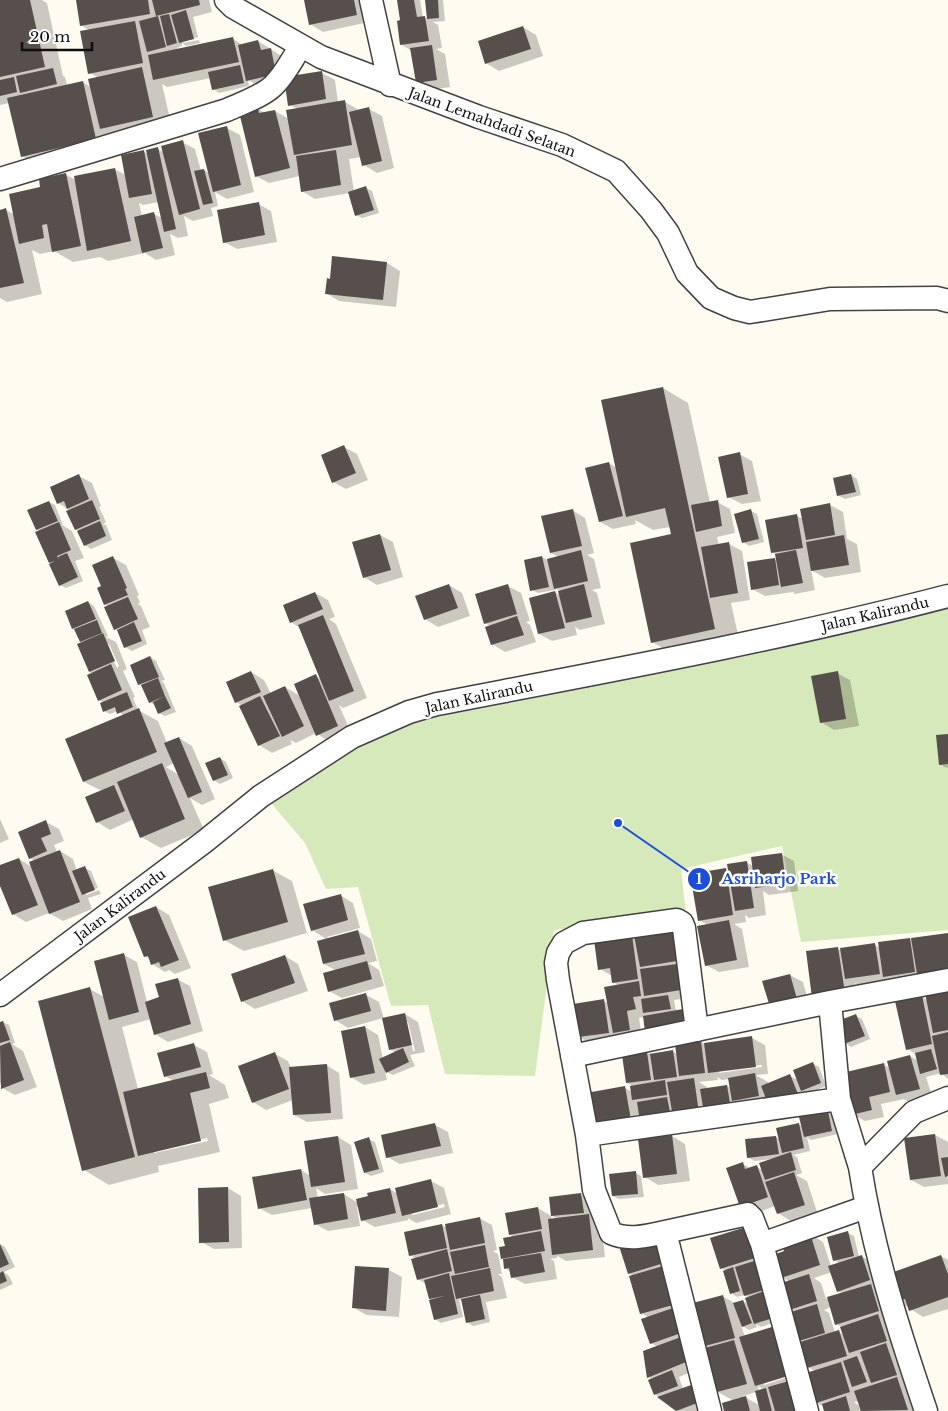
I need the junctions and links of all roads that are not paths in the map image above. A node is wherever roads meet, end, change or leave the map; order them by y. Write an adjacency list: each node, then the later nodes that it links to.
1 (226, 0): 3 (street, Jalan Lemahdadi Selatan)
2 (371, 0): 4 (street)
3 (301, 46): 4 (street, Jalan Lemahdadi Selatan); 5 (street)
4 (390, 84): 6 (street, Jalan Lemahdadi Selatan)
5 (0, 179)
6 (948, 301)
7 (948, 596): 9 (street, Jalan Kalirandu)
8 (948, 980): 10 (street)
9 (0, 995)
10 (830, 1002): 11 (street); 14 (street)
11 (697, 1030): 12 (street); 12 (street)
12 (572, 1056): 15 (street)
13 (948, 1098): 16 (street)
14 (839, 1099): 15 (street); 16 (street)
15 (587, 1135): 18 (street)
16 (860, 1167): 17 (street)
17 (866, 1207): 19 (street); 22 (street)
18 (665, 1232): 19 (street); 20 (street)
19 (762, 1244): 21 (street)
20 (710, 1411)
21 (808, 1411)
22 (926, 1411)

